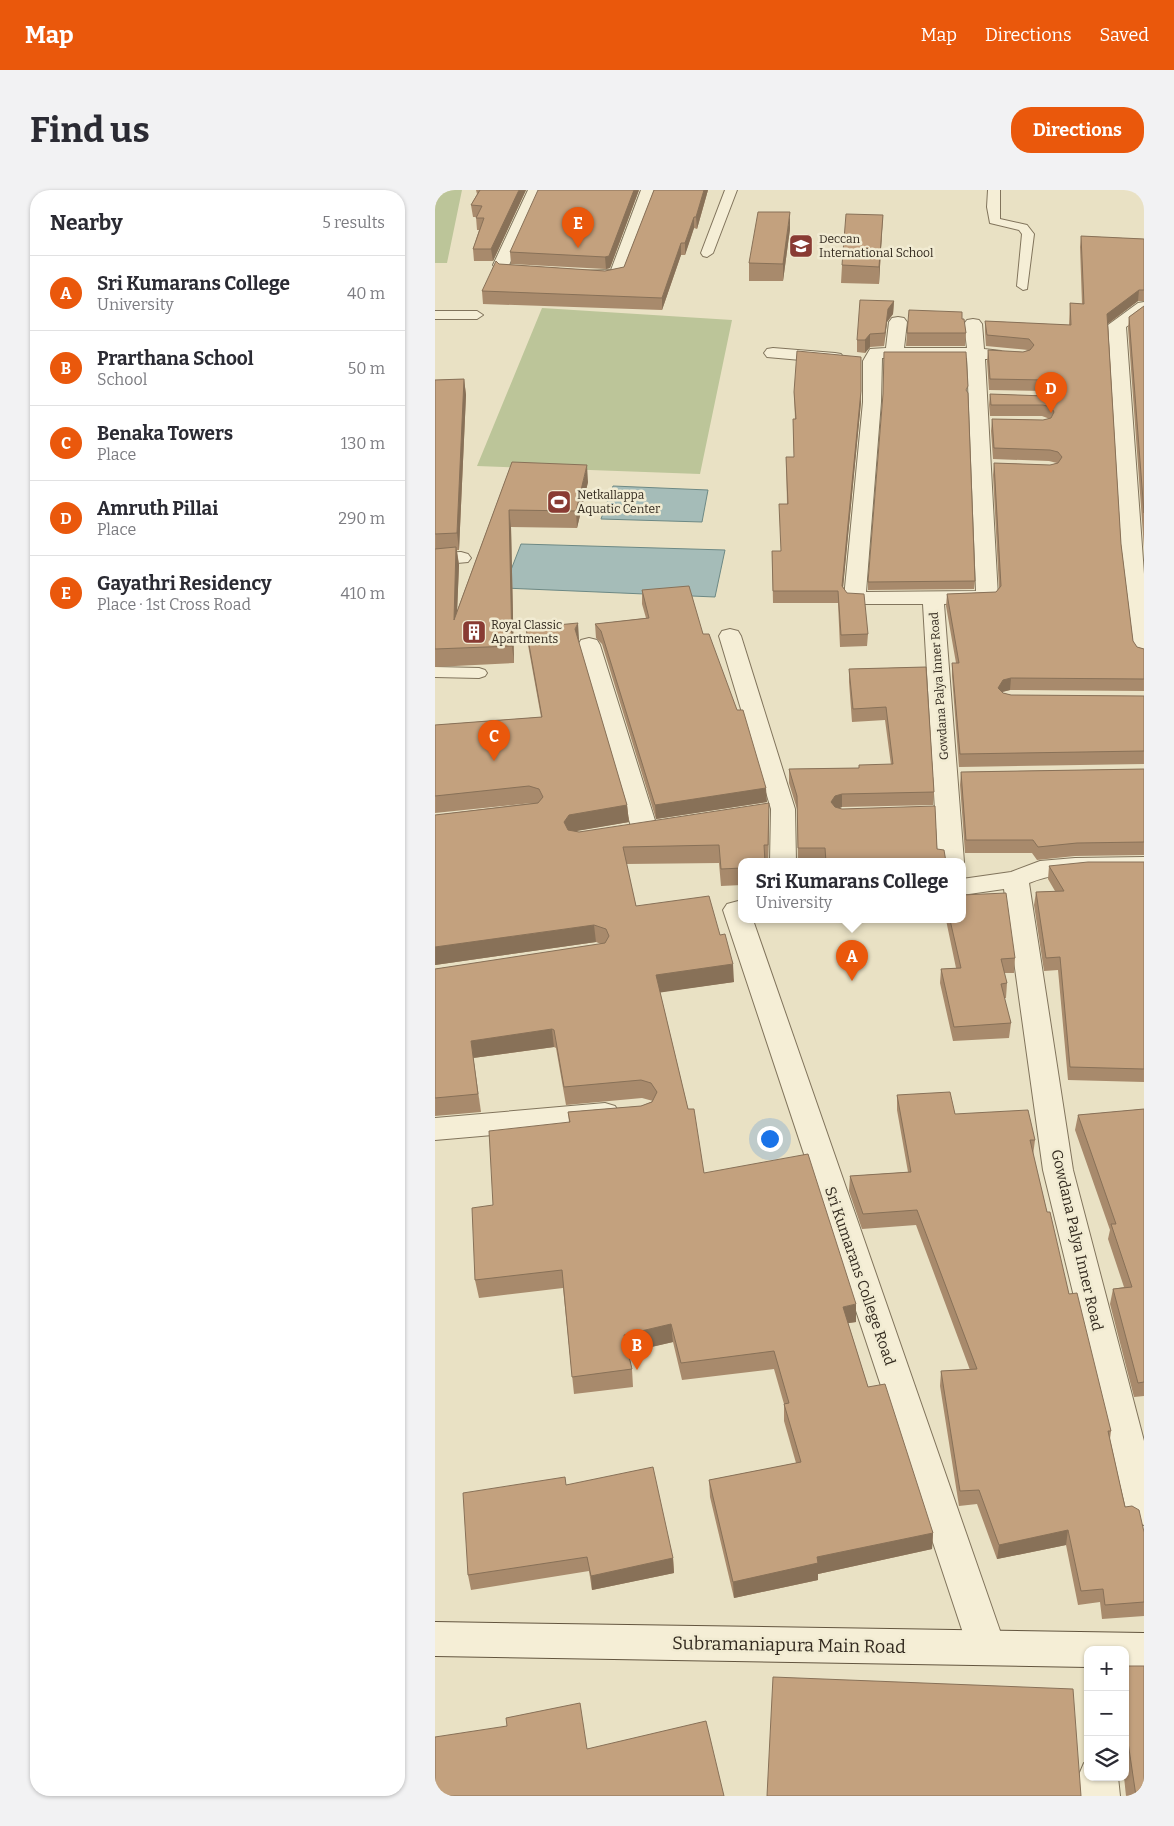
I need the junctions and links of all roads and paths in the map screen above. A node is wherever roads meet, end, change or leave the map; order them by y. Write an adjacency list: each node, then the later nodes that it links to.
1 (536, 190): 6 (street)
2 (649, 190): 7 (street)
3 (731, 190): 5 (lane)
4 (995, 190): 8 (lane)
5 (707, 253)
6 (548, 273)
7 (567, 274)
8 (1023, 286)
9 (1144, 306): 19 (street)
10 (435, 315): 11 (lane)
11 (477, 315)
12 (898, 322): 14 (street)
13 (973, 324): 15 (street, Gowdana Palya Inner Road)
14 (894, 353): 15 (street); 18 (street)
15 (976, 353): 17 (street); 22 (street, Gowdana Palya Inner Road)
16 (773, 354): 18 (street)
17 (1013, 356)
18 (872, 361): 22 (street)
19 (1137, 532): 25 (street)
20 (461, 558): 21 (street)
21 (435, 559)
22 (933, 598): 30 (street, Gowdana Palya Inner Road)
23 (730, 636): 29 (street)
24 (589, 645): 28 (street)
25 (1144, 652)
26 (435, 672): 27 (lane)
27 (479, 673)
28 (645, 830)
29 (782, 858)
30 (950, 858)
31 (1144, 865): 32 (street)
32 (1016, 879): 33 (street); 37 (street, Gowdana Palya Inner Road)
33 (966, 886)
34 (740, 923): 39 (street, Sri Kumarans College Road)
35 (632, 1112): 36 (street)
36 (435, 1129)
37 (1144, 1509)
38 (435, 1639): 39 (street, Subramaniapura Main Road)
39 (987, 1648): 42 (street, Subramaniapura Main Road)
40 (1144, 1650): 41 (street, Subramaniapura Main Road)
41 (1129, 1652)
42 (1084, 1657)
43 (1098, 1781): 44 (street)
44 (1100, 1796)

